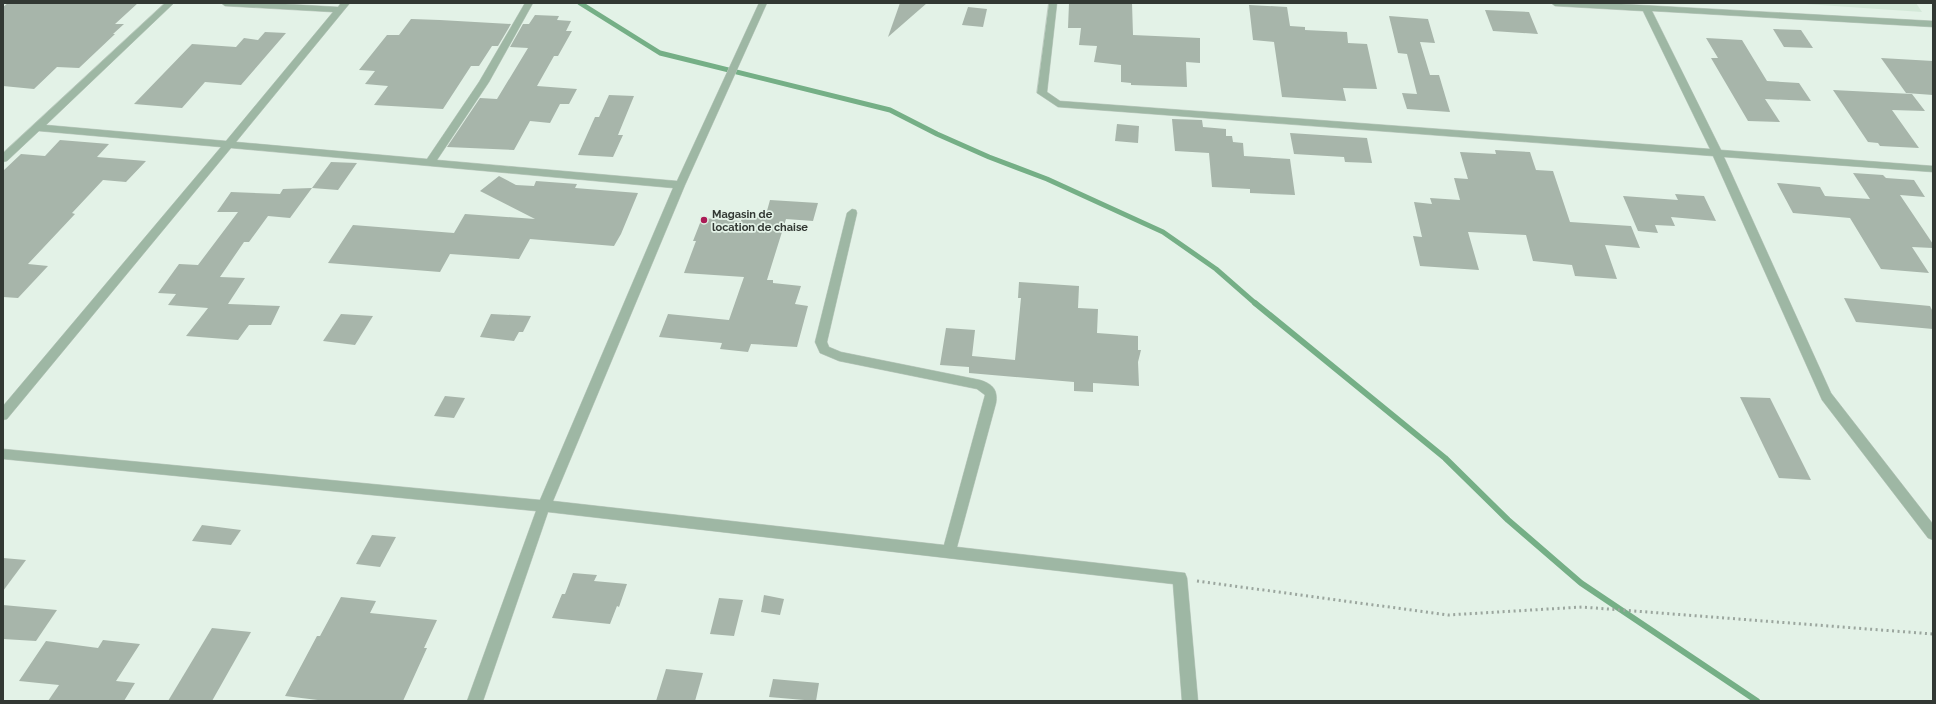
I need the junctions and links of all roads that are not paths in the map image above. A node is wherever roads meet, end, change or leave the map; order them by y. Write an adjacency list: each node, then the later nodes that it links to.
1 (170, 3): 10 (street)
2 (225, 3): 7 (street)
3 (529, 3): 14 (street)
4 (763, 3): 16 (street)
5 (1053, 3): 12 (street)
6 (1554, 3): 8 (street)
7 (342, 7): 11 (street)
8 (1647, 9): 9 (street); 12 (street)
9 (1933, 24)
10 (36, 127): 11 (street); 13 (street)
11 (227, 144): 14 (street); 18 (street)
12 (1717, 153): 15 (street); 21 (street)
13 (3, 159)
14 (430, 162): 16 (street)
15 (1933, 169)
16 (680, 184): 20 (street)
17 (852, 213): 22 (street)
18 (3, 414)
19 (3, 454): 20 (street)
20 (544, 506): 22 (street); 23 (street)
21 (1933, 534)
22 (949, 552): 24 (street)
23 (475, 701)
24 (1190, 701)

